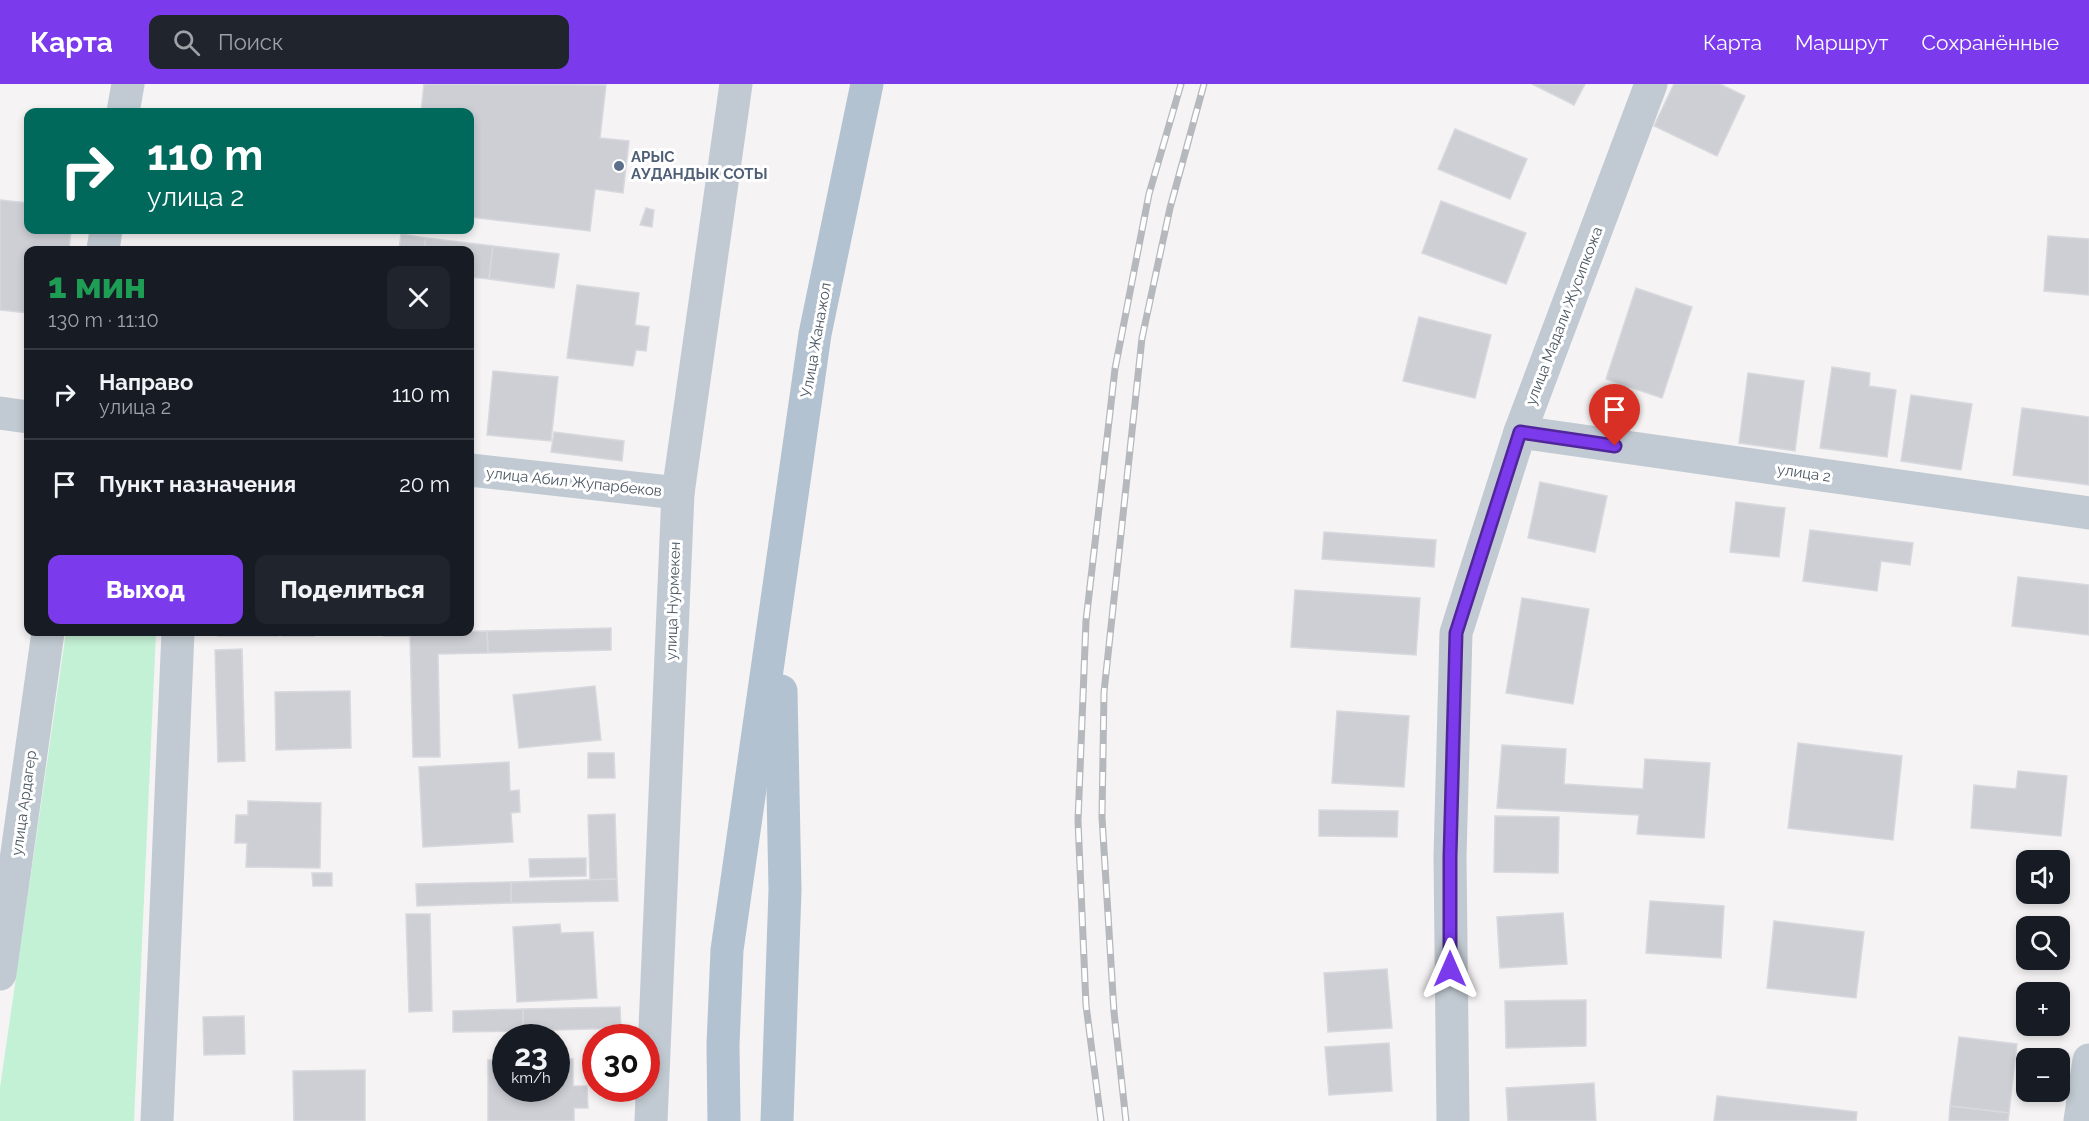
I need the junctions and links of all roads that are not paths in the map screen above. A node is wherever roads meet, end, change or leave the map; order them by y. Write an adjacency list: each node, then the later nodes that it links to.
1 (128, 84): 5 (street)
2 (735, 84): 10 (street, улица Нурмекен)
3 (867, 84): 12 (main road, Улица Жанажол)
4 (1652, 84): 8 (street, улица Мадали Жусипкожа)
5 (124, 108)
6 (0, 413): 7 (street)
7 (24, 416)
8 (1520, 432): 11 (street, улица 2); 22 (street, улица Мадали Жусипкожа)
9 (474, 470): 10 (street, улица Абил Жупарбеков)
10 (678, 494): 19 (street, улица Нурмекен)
11 (2089, 513)
12 (778, 599): 20 (main road); 21 (main road)
13 (47, 636): 15 (street, улица Ардагер)
14 (178, 636): 18 (street)
15 (2, 941): 16 (street, улица Ардагер)
16 (0, 974)
17 (2089, 1060): 23 (street)
18 (157, 1121)
19 (651, 1121)
20 (724, 1121)
21 (777, 1121)
22 (1453, 1121)
23 (2080, 1121)

